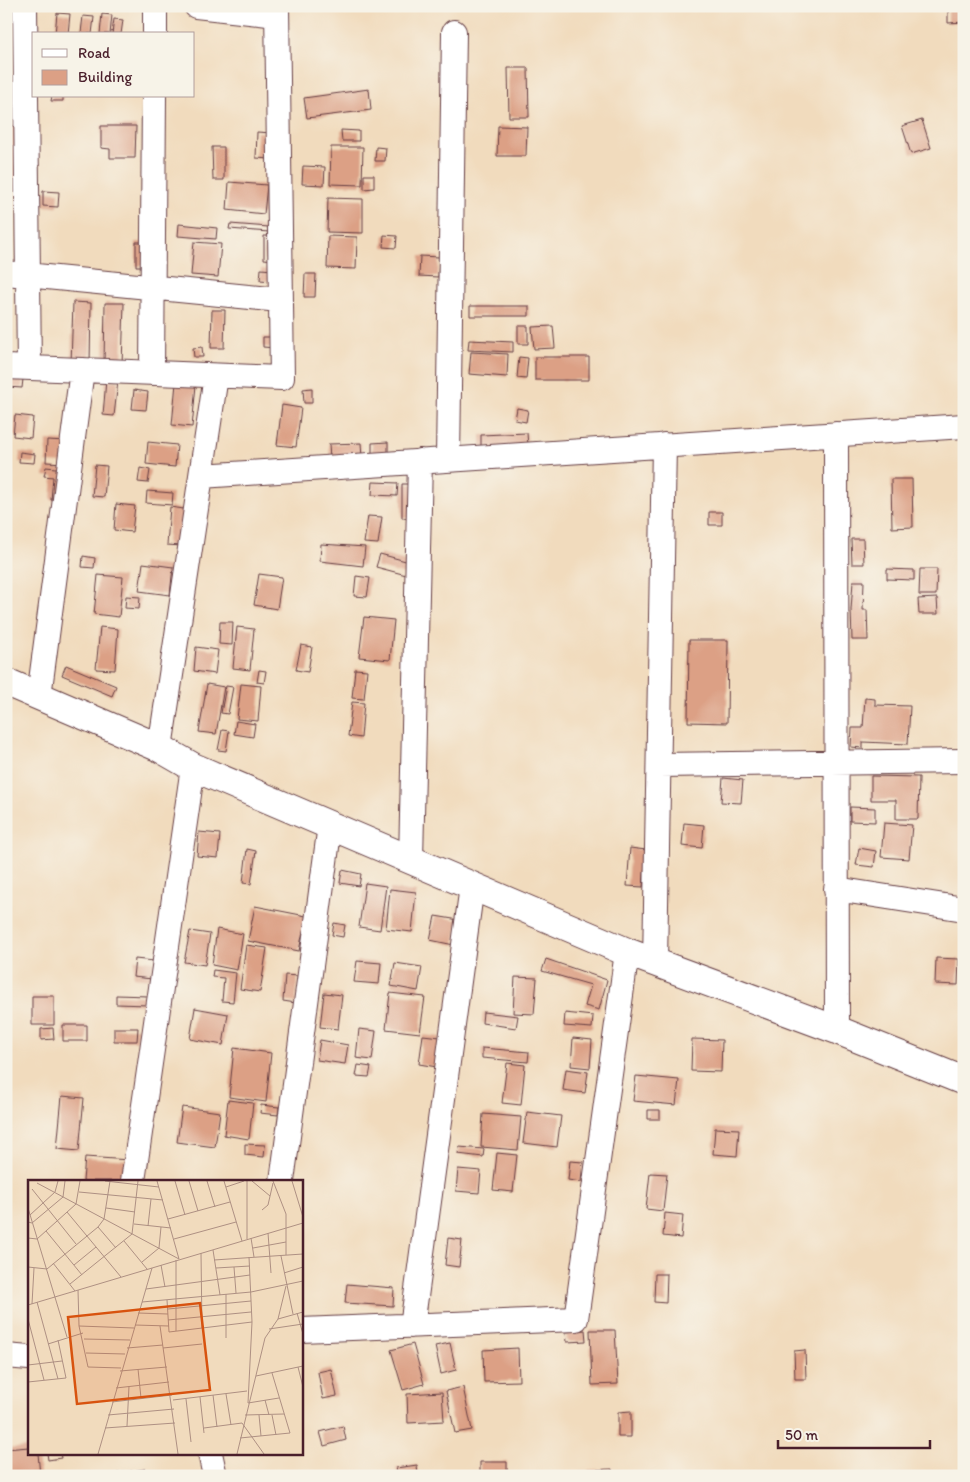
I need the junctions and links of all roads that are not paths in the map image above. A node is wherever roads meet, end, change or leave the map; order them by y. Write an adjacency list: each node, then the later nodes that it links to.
1 (25, 6): 8 (street)
2 (155, 6): 5 (street)
3 (196, 6): 4 (street)
4 (277, 11): 10 (street)
5 (155, 32)
6 (454, 32): 18 (street)
7 (154, 98): 9 (street)
8 (17, 274): 9 (street); 11 (street)
9 (153, 288): 10 (street); 13 (street)
10 (280, 300): 14 (street)
11 (18, 368): 12 (street)
12 (82, 370): 13 (street); 22 (street)
13 (152, 374): 14 (street)
14 (216, 376): 20 (street)
15 (964, 426): 16 (street)
16 (836, 434): 17 (street); 25 (street)
17 (664, 445): 18 (street); 26 (street)
18 (448, 460): 19 (street)
19 (420, 461): 20 (street); 29 (street)
20 (201, 476): 23 (street)
21 (6, 682): 22 (street)
22 (39, 696): 23 (street)
23 (160, 748): 27 (street)
24 (964, 761): 25 (street)
25 (836, 763): 26 (street); 31 (street)
26 (659, 765): 34 (street)
27 (193, 767): 28 (street); 37 (street)
28 (330, 825): 29 (street); 38 (street)
29 (411, 860): 30 (street)
30 (472, 886): 33 (street); 39 (street)
31 (836, 889): 32 (street); 35 (street)
32 (964, 909)
33 (627, 952): 34 (street); 39 (street)
34 (655, 963): 35 (street)
35 (837, 1030): 36 (street)
36 (964, 1081)
37 (133, 1180)
38 (282, 1180)
39 (412, 1326): 40 (street)
40 (302, 1330)
41 (6, 1356): 42 (street)
42 (28, 1358)
43 (210, 1454): 44 (street)
44 (215, 1476)

